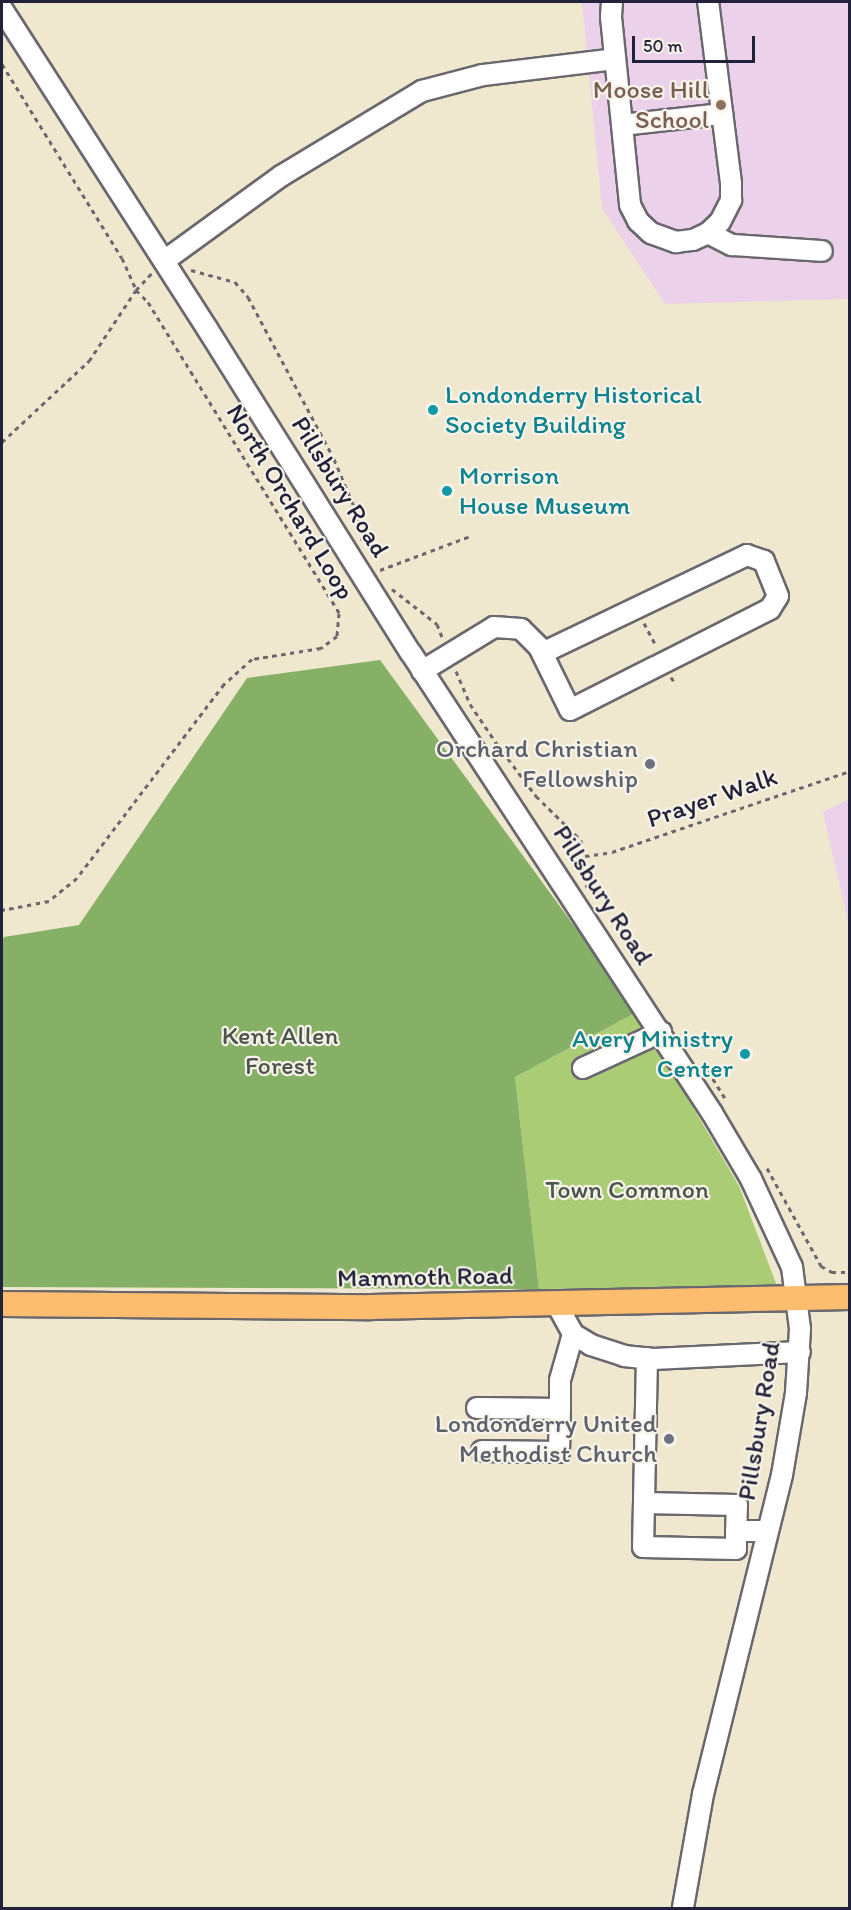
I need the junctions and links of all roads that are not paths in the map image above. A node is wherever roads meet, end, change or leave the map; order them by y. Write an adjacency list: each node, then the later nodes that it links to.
1 (612, 2): 4 (street)
2 (708, 2): 5 (street)
3 (2, 9): 9 (street, Pillsbury Road)
4 (615, 59): 6 (street); 9 (street)
5 (722, 114): 6 (street); 7 (street)
6 (622, 125): 7 (street)
7 (708, 233): 8 (street)
8 (822, 251)
9 (164, 261): 11 (street, Pillsbury Road)
10 (542, 653): 10 (street); 11 (street)
11 (423, 671): 12 (street, Pillsbury Road)
12 (661, 1032): 13 (street); 15 (street, Pillsbury Road)
13 (583, 1068)
14 (849, 1297): 15 (main road, Mammoth Road)
15 (797, 1299): 16 (main road, Mammoth Road); 19 (street, Pillsbury Road)
16 (556, 1303): 17 (main road, Mammoth Road); 18 (street)
17 (2, 1304)
18 (573, 1334): 20 (street); 22 (street)
19 (800, 1352): 20 (street); 26 (street, Pillsbury Road)
20 (647, 1358): 24 (street)
21 (477, 1408): 22 (street)
22 (560, 1409): 23 (street)
23 (482, 1451)
24 (644, 1503): 25 (street); 25 (street)
25 (736, 1530): 26 (street)
26 (767, 1531): 27 (street, Pillsbury Road)
27 (683, 1908)

